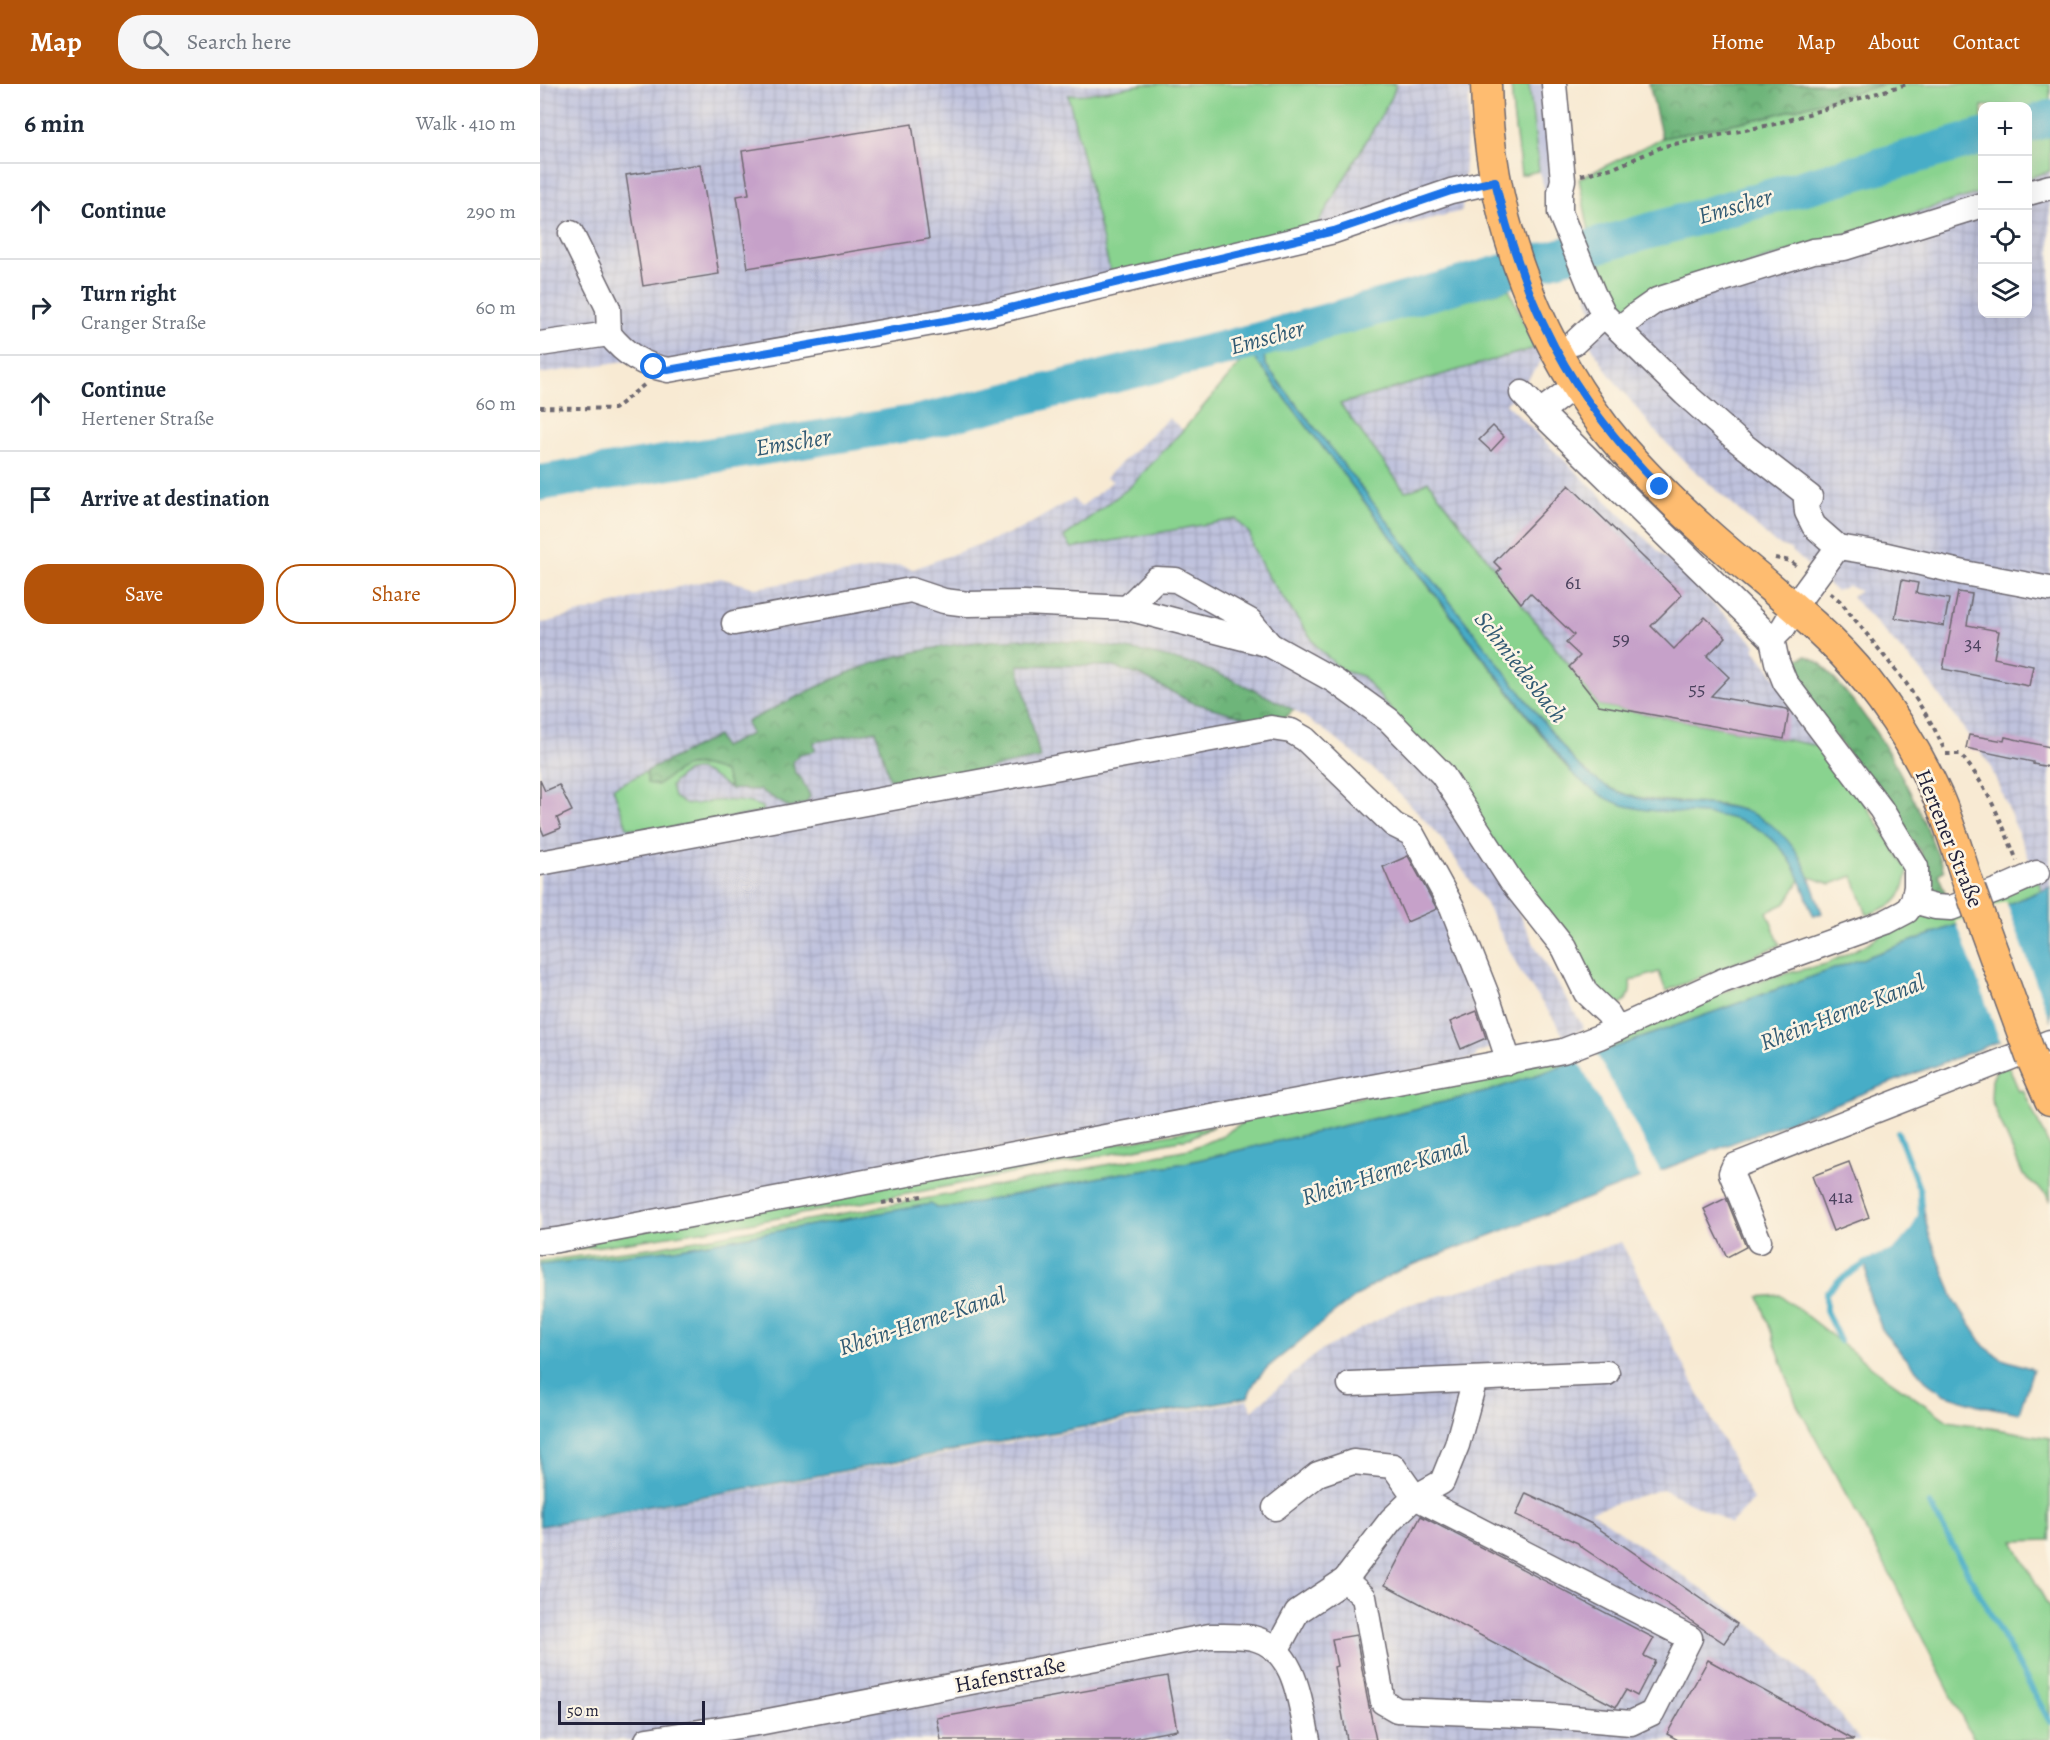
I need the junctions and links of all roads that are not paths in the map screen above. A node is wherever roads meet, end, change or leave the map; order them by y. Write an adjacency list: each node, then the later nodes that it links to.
1 (1554, 84): 8 (street)
2 (1493, 90): 3 (main road, Hertener Straße)
3 (1495, 181): 9 (street); 10 (main road, Hertener Straße)
4 (2050, 187): 5 (street)
5 (2032, 192)
6 (1978, 207): 8 (street)
7 (571, 233): 9 (street)
8 (1612, 322): 10 (street); 15 (street)
9 (609, 334): 11 (street)
10 (1563, 343): 12 (main road, Hertener Straße)
11 (540, 344)
12 (1576, 385): 14 (street); 18 (main road, Hertener Straße)
13 (1522, 393): 14 (street)
14 (1539, 412): 20 (street)
15 (1838, 547): 16 (street); 18 (street)
16 (2050, 589)
17 (1127, 608): 19 (street); 21 (street); 21 (street)
18 (1796, 610): 20 (street); 26 (main road, Hertener Straße, bridge)
19 (734, 623)
20 (1772, 639): 24 (street, Hertener Straße)
21 (1270, 645): 25 (street)
22 (540, 863): 27 (street)
23 (2030, 876): 24 (street)
24 (1913, 901): 25 (street)
25 (1617, 1029): 27 (street)
26 (2041, 1051): 28 (main road, Hertener Straße); 29 (street)
27 (1509, 1062): 30 (street)
28 (2050, 1100)
29 (1759, 1241)
30 (540, 1242)
31 (1607, 1373): 32 (street)
32 (1474, 1379): 33 (street); 34 (street)
33 (1350, 1384)
34 (1415, 1497): 35 (street); 36 (street); 36 (street)
35 (1275, 1508)
36 (1346, 1580): 37 (street)
37 (1276, 1651): 38 (street, Hafenstraße); 39 (street, Hafenstraße)
38 (647, 1740)
39 (1308, 1740)

